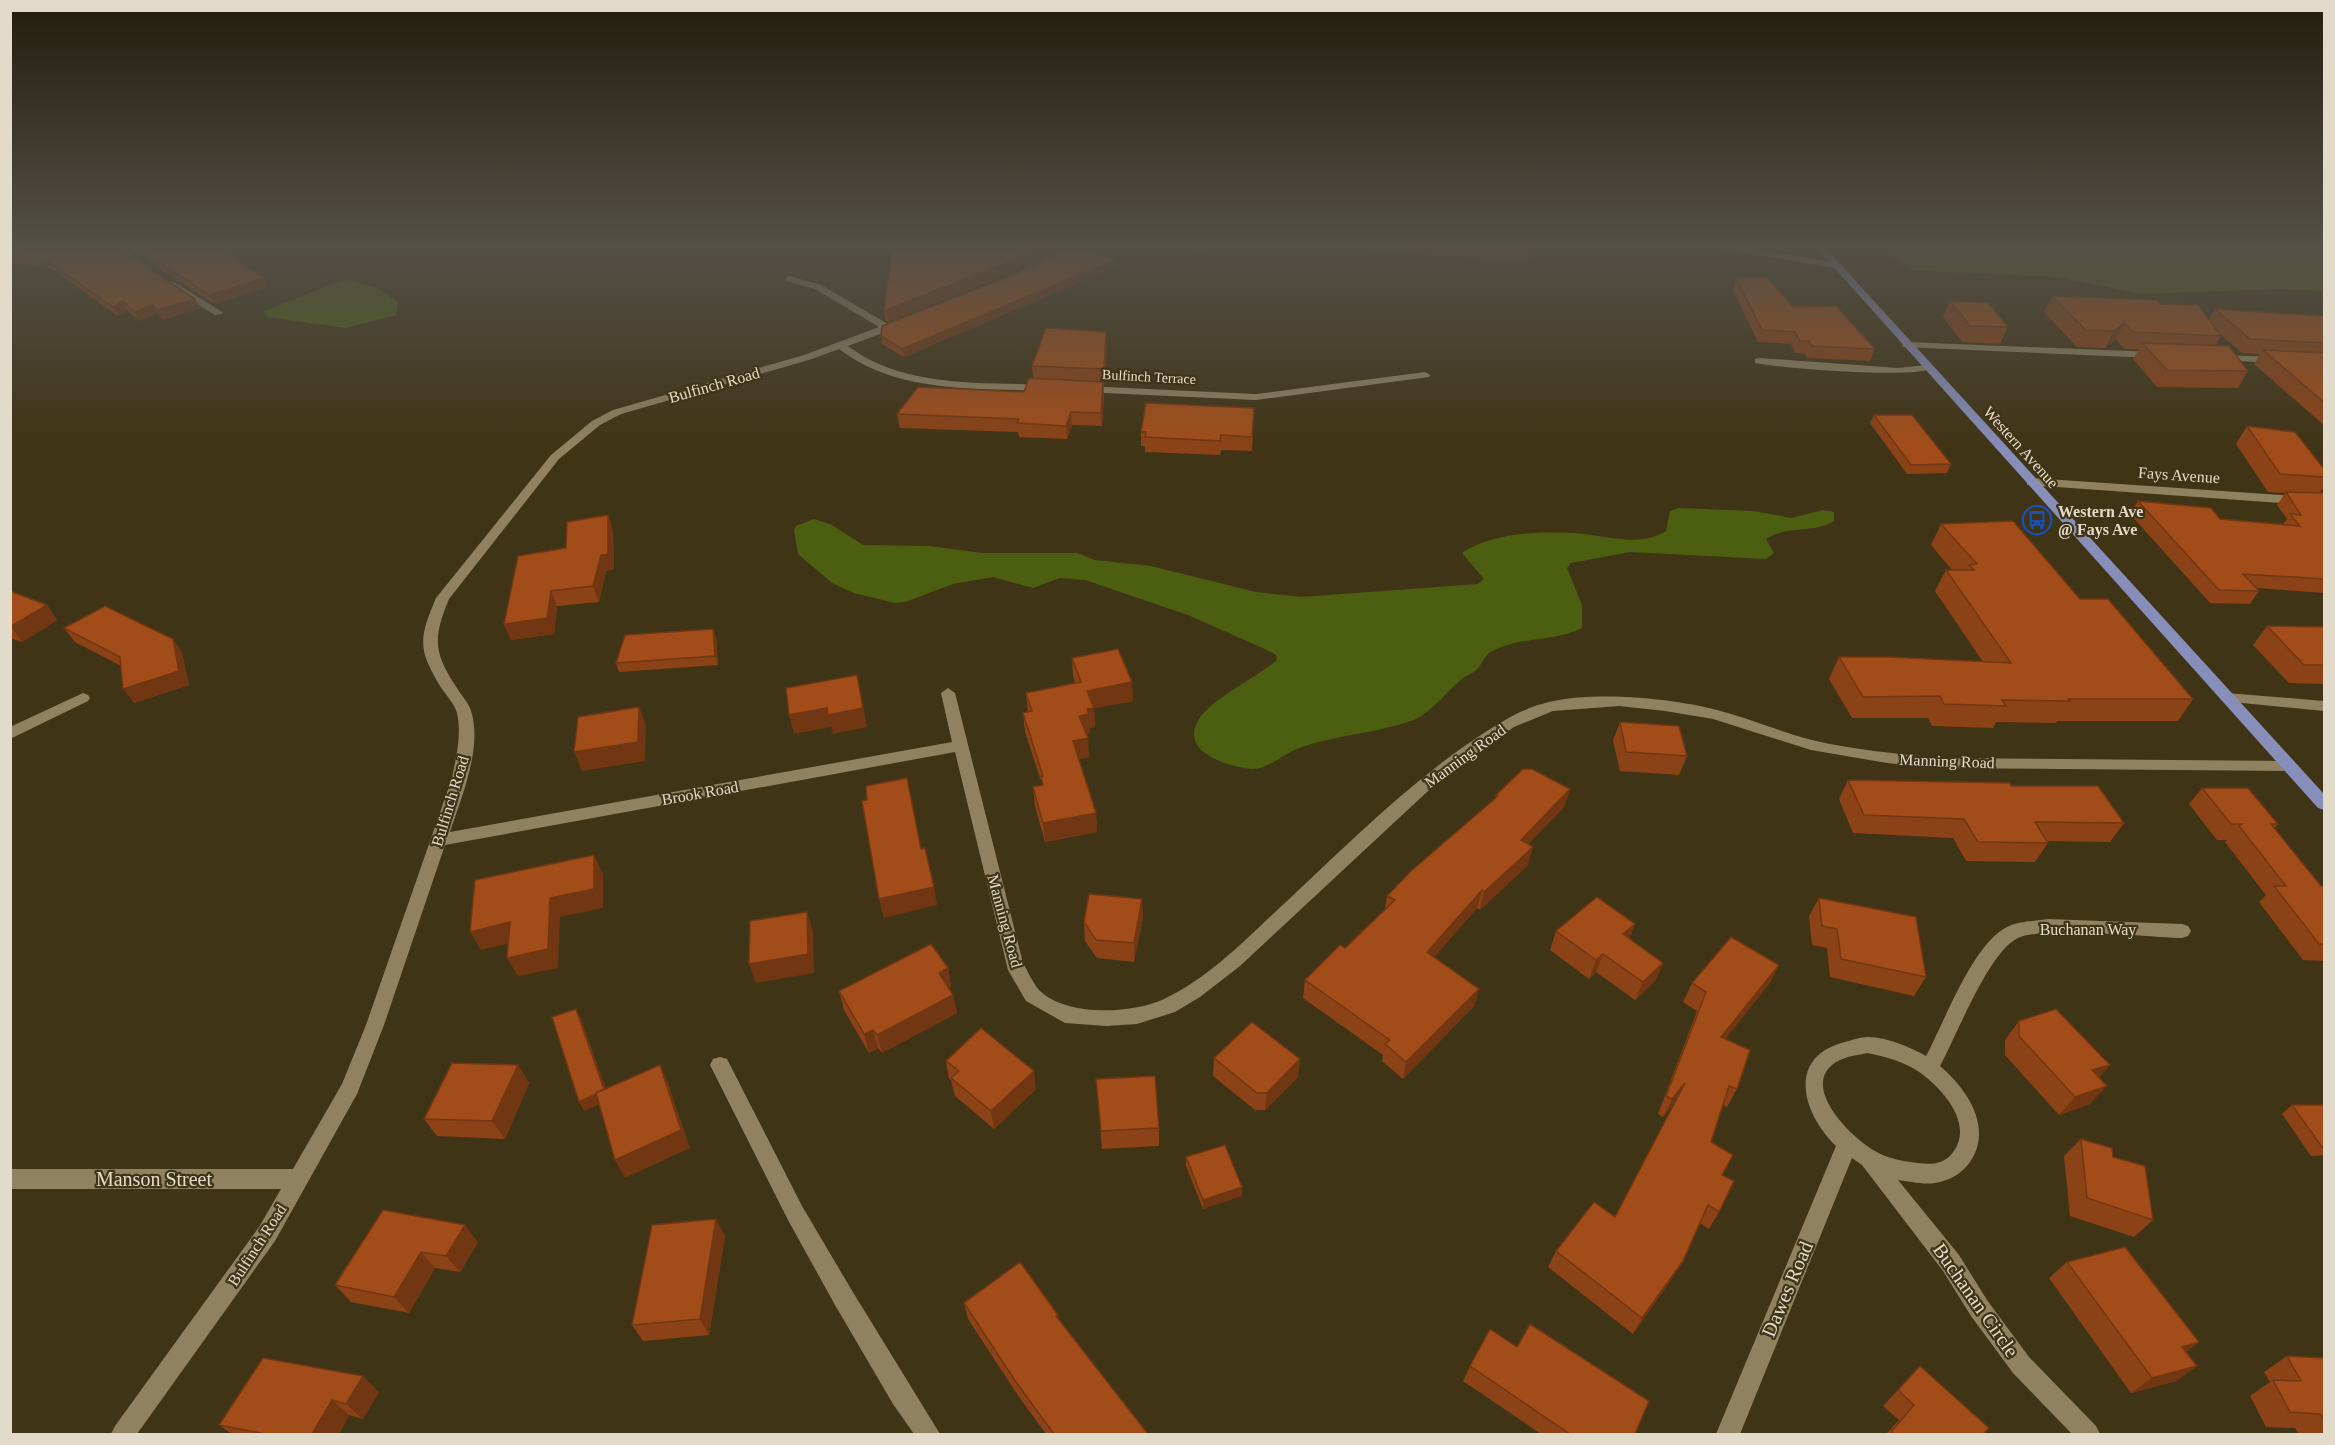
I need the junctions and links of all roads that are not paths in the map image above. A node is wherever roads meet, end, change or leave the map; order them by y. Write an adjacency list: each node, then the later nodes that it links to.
1 (860, 311): 4 (street)
2 (1876, 311): 5 (main road, Western Avenue)
3 (912, 318): 4 (street, Bulfinch Road)
4 (888, 328): 6 (street, Bulfinch Road)
5 (1907, 345): 7 (street); 11 (main road, Western Avenue)
6 (842, 346): 12 (street, Bulfinch Terrace); 23 (street, Bulfinch Road)
7 (2170, 356)
8 (2205, 357): 10 (street)
9 (1759, 361): 11 (street)
10 (2289, 361)
11 (1927, 368): 13 (main road, Western Avenue)
12 (1425, 375)
13 (2031, 482): 14 (street, Fays Avenue); 17 (main road, Western Avenue)
14 (2325, 502)
15 (948, 693): 20 (street, Manning Road)
16 (83, 698): 19 (street)
17 (2227, 698): 18 (street); 21 (main road, Western Avenue)
18 (2325, 706)
19 (10, 734)
20 (960, 746): 21 (street, Manning Road); 23 (street, Brook Road)
21 (2290, 766): 22 (main road, Western Avenue)
22 (2325, 804)
23 (439, 840): 30 (street, Bulfinch Road)
24 (2182, 931): 26 (street, Buchanan Way)
25 (720, 1065): 32 (street)
26 (1929, 1068): 27 (street, Buchanan Circle); 28 (street, Buchanan Circle)
27 (1847, 1145): 28 (street, Buchanan Circle); 33 (street, Dawes Road)
28 (1870, 1161): 34 (street, Buchanan Circle)
29 (10, 1179): 30 (street, Manson Street)
30 (298, 1179): 31 (street, Bulfinch Road)
31 (123, 1434)
32 (928, 1434)
33 (1728, 1434)
34 (2088, 1434)

